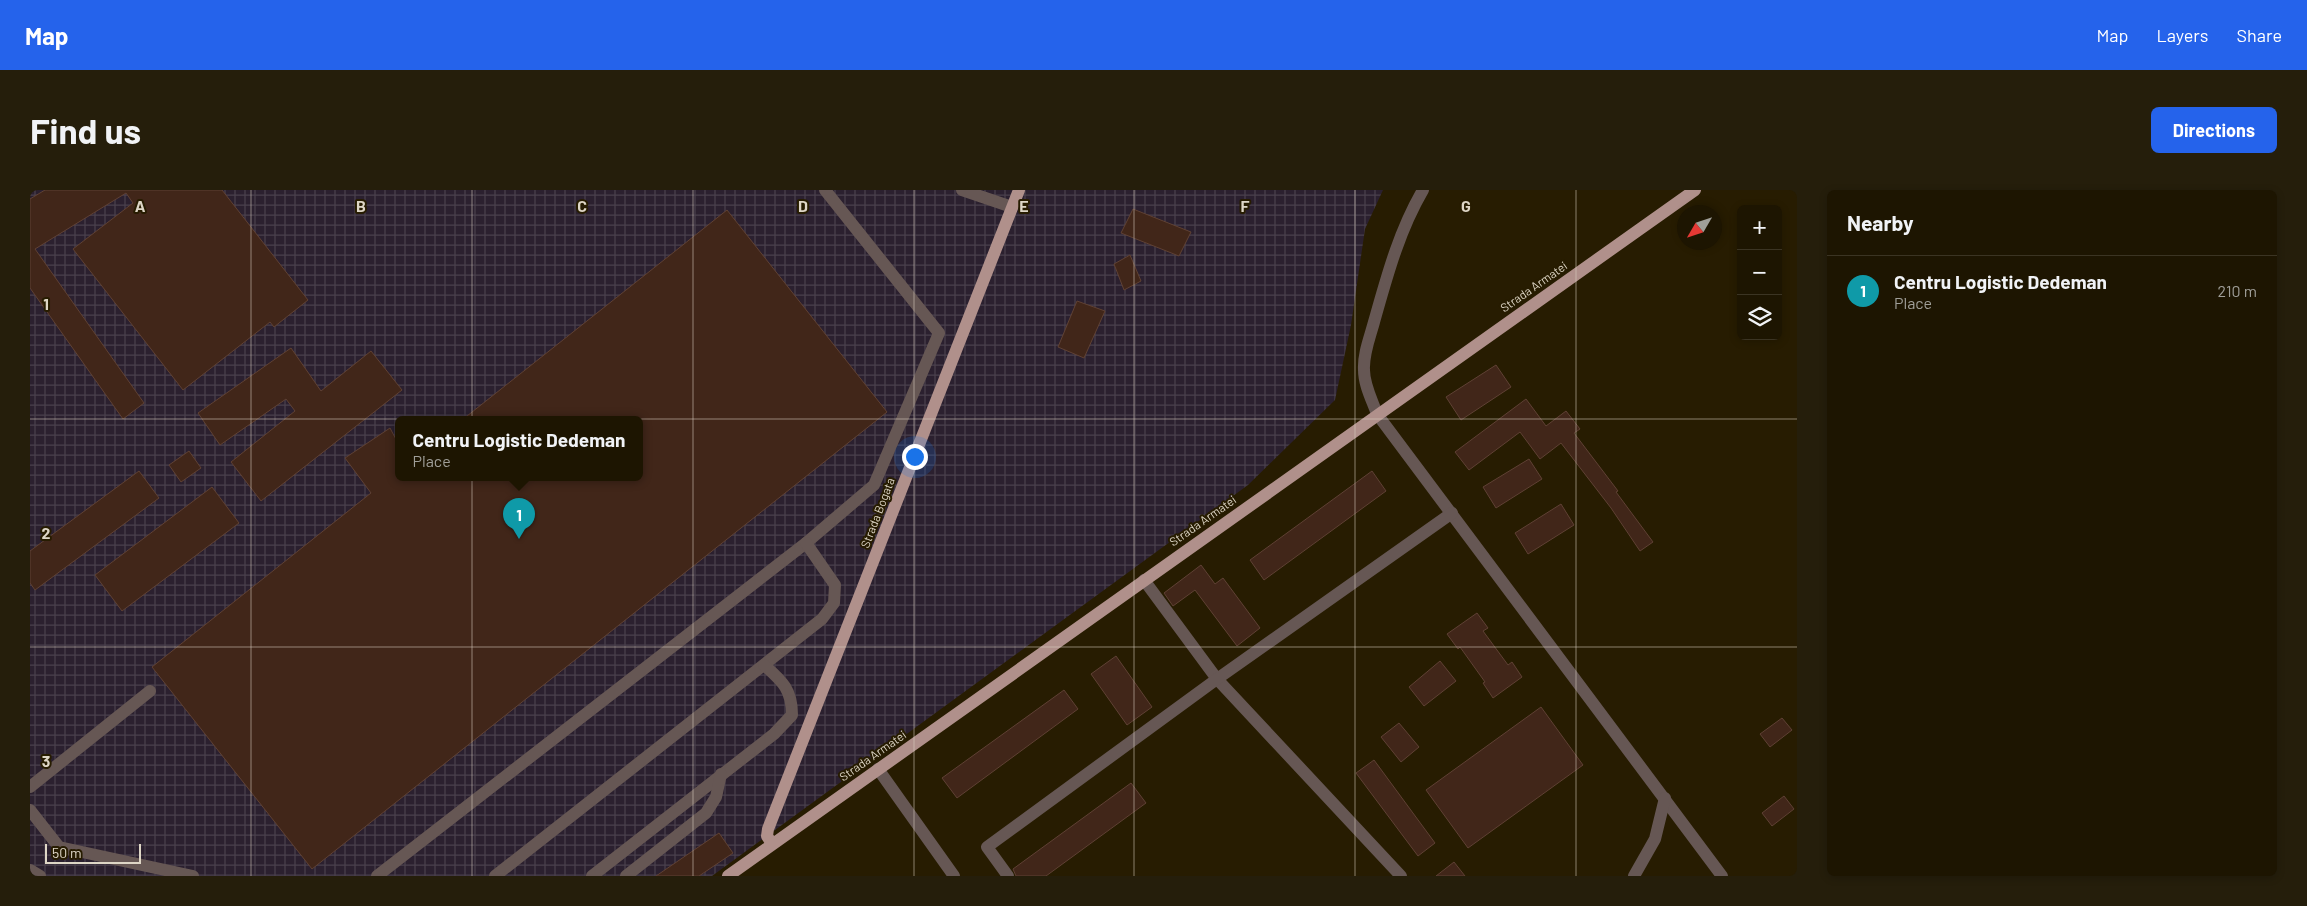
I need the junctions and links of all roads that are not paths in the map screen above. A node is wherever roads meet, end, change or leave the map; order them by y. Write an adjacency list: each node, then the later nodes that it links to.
1 (825, 190): 9 (street)
2 (962, 190): 6 (street)
3 (1019, 190): 6 (main road, Strada Bogata)
4 (1423, 190): 7 (street)
5 (1695, 190): 7 (main road, Strada Armatei)
6 (1012, 207): 19 (main road, Strada Bogata)
7 (1377, 414): 8 (street); 10 (main road, Strada Armatei)
8 (1452, 514): 12 (street); 17 (street)
9 (806, 543): 11 (street); 23 (street)
10 (1144, 580): 12 (street); 14 (main road, Strada Armatei)
11 (764, 666): 15 (street); 24 (street)
12 (1217, 678): 29 (street); 30 (street)
13 (150, 691): 16 (street)
14 (878, 769): 19 (main road, Strada Armatei); 28 (street)
15 (721, 774): 25 (street); 26 (street)
16 (30, 787)
17 (1665, 798): 31 (street); 32 (street)
18 (30, 810): 22 (street)
19 (772, 844): 27 (main road, Strada Armatei)
20 (30, 870): 21 (street)
21 (40, 876)
22 (193, 876)
23 (377, 876)
24 (495, 876)
25 (592, 876)
26 (626, 876)
27 (728, 876)
28 (954, 876)
29 (1008, 876)
30 (1401, 876)
31 (1634, 876)
32 (1722, 876)

